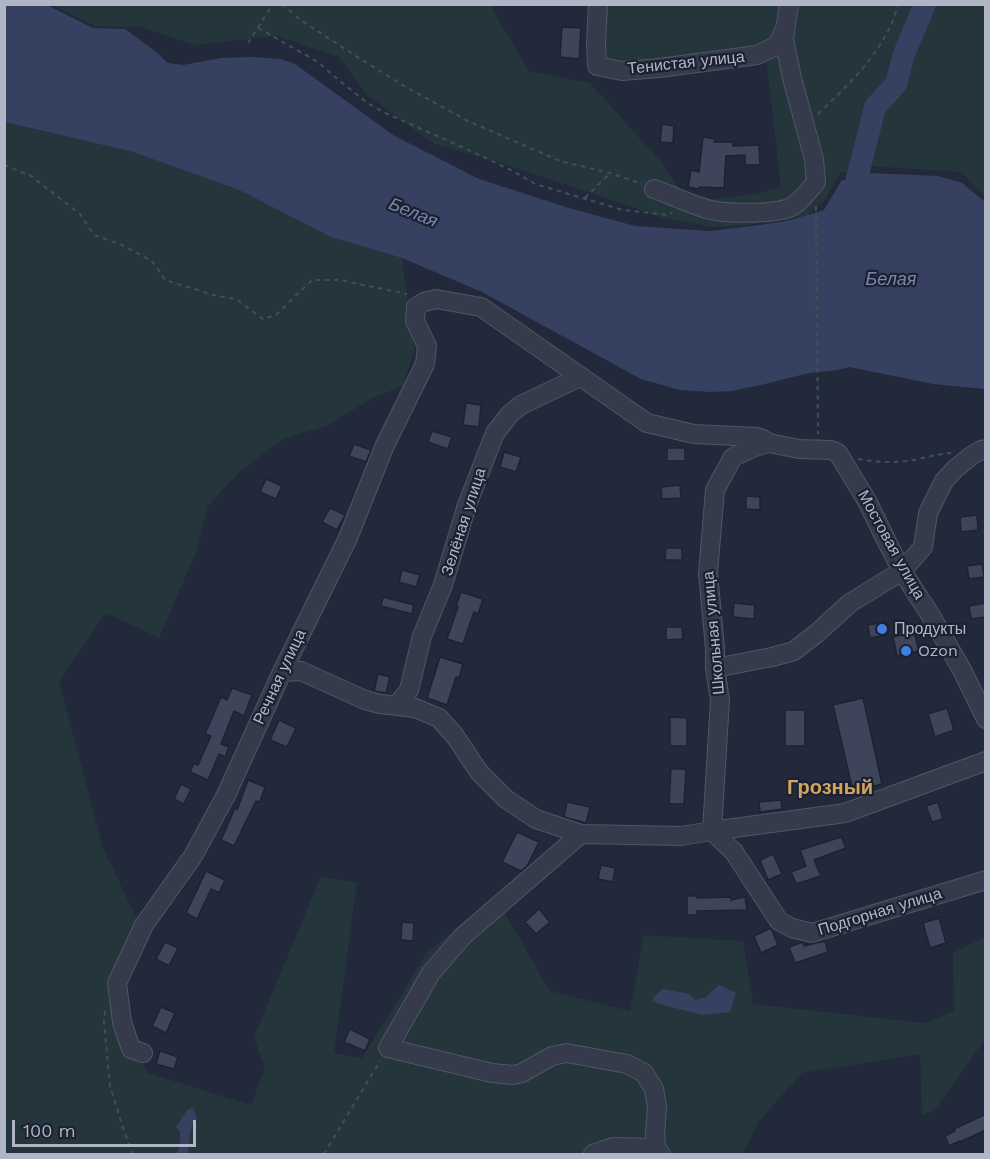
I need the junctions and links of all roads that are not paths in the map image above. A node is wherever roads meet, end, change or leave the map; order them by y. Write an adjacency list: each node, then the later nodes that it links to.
1 (598, 4): 3 (street, Тенистая улица)
2 (789, 4): 3 (street)
3 (786, 26): 4 (street)
4 (654, 189)
5 (580, 376): 6 (street); 10 (street, Речная улица); 11 (street, Зелёная улица)
6 (769, 443): 8 (street, Мостовая улица); 9 (street, Школьная улица)
7 (986, 449): 8 (street)
8 (902, 571): 9 (street); 12 (street, Мостовая улица)
9 (715, 668): 14 (street, Школьная улица)
10 (282, 672): 11 (street); 17 (street, Речная улица)
11 (396, 706): 15 (street)
12 (986, 719)
13 (986, 761): 14 (street)
14 (712, 831): 15 (street); 16 (street, Подгорная улица)
15 (581, 834): 18 (street)
16 (986, 880)
17 (143, 1053)
18 (658, 1151): 19 (street)
19 (593, 1155)

